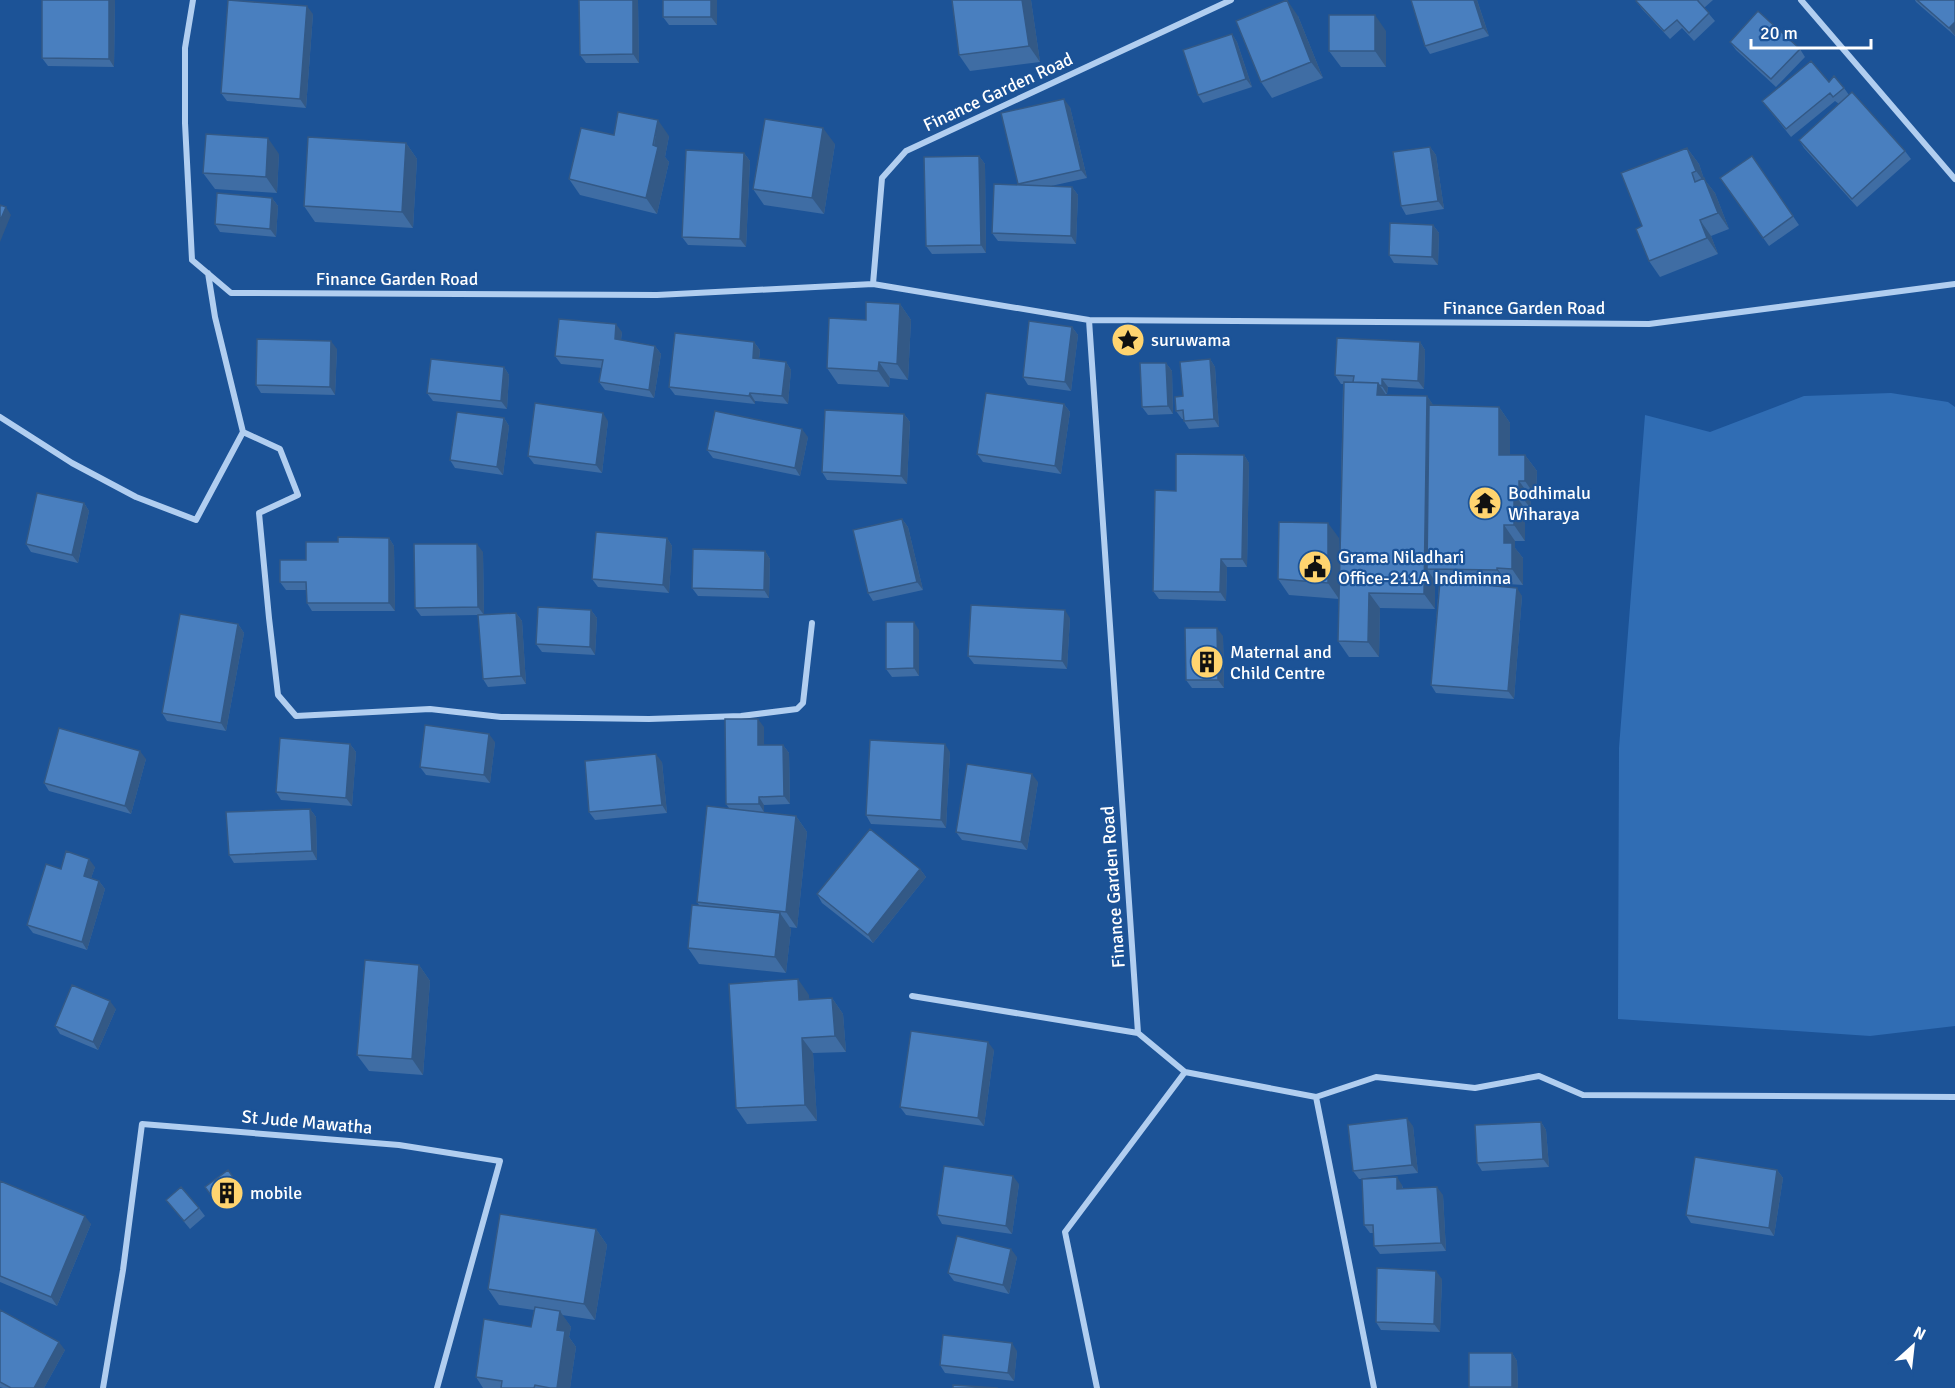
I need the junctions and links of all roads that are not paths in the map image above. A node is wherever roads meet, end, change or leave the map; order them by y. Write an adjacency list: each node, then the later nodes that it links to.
1 (193, 0): 5 (street, Finance Garden Road)
2 (1231, 0): 6 (street, Finance Garden Road)
3 (1801, 0): 4 (street)
4 (1955, 179)
5 (208, 273): 6 (street, Finance Garden Road); 10 (street)
6 (873, 284): 8 (street, Finance Garden Road)
7 (1955, 284): 8 (street, Finance Garden Road)
8 (1089, 320): 13 (street, Finance Garden Road)
9 (0, 417): 10 (street)
10 (243, 432): 11 (street)
11 (812, 623)
12 (912, 996): 13 (street)
13 (1138, 1033): 14 (street)
14 (1185, 1072): 15 (street); 19 (street)
15 (1316, 1097): 16 (street); 20 (street)
16 (1955, 1097)
17 (103, 1388): 18 (street, St Jude Mawatha)
18 (437, 1388)
19 (1097, 1388)
20 (1374, 1388)

